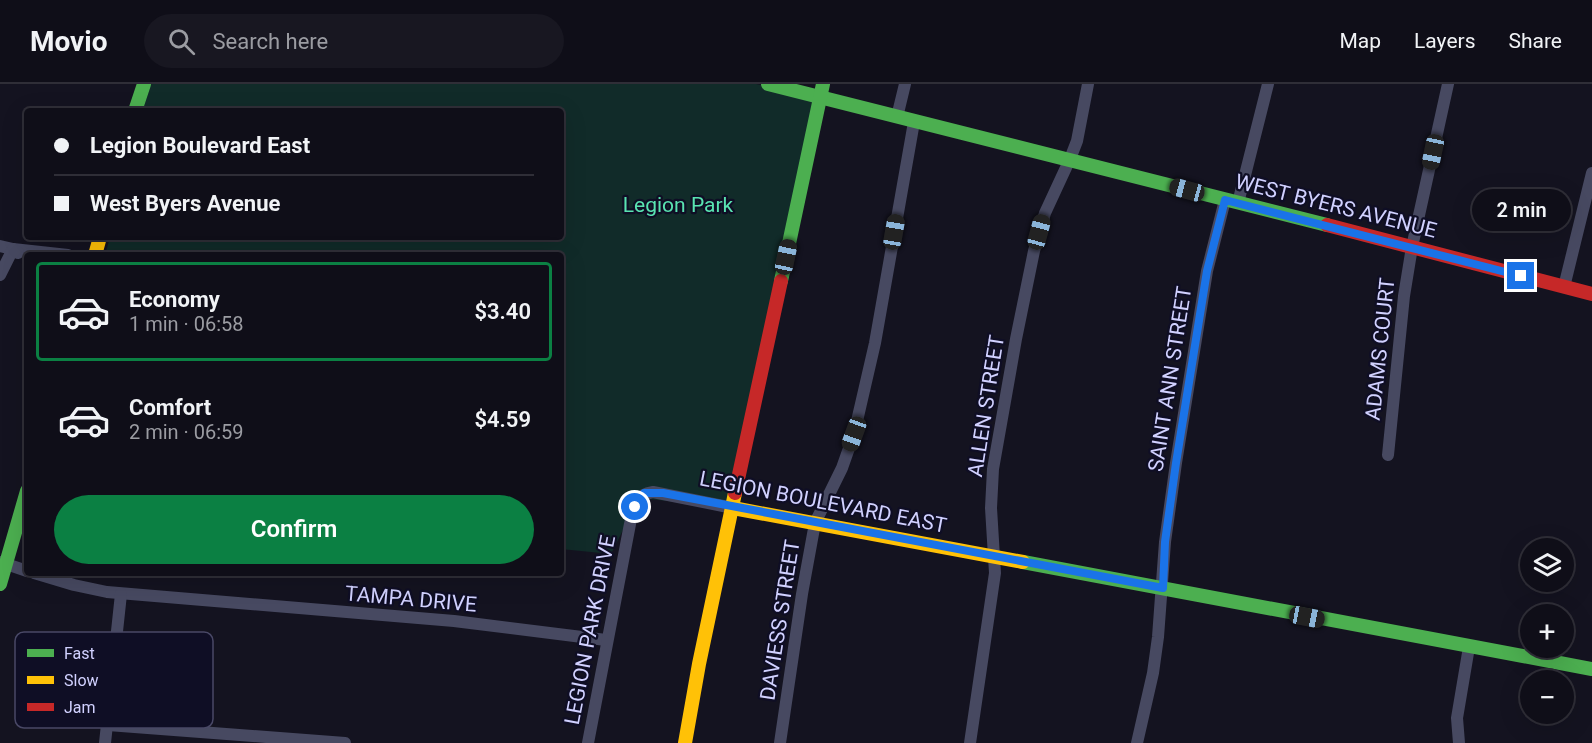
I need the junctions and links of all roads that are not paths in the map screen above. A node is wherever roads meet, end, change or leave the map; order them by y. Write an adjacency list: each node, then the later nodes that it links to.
1 (144, 84): 8 (street)
2 (768, 84): 7 (street, WEST BYERS AVENUE)
3 (905, 84): 9 (street)
4 (1088, 84): 11 (street, ALLEN STREET)
5 (1268, 84): 13 (street, SAINT ANN STREET)
6 (1448, 84): 15 (street, ADAMS COURT)
7 (822, 91): 9 (street, WEST BYERS AVENUE); 25 (street)
8 (136, 108)
9 (897, 117): 10 (street, WEST BYERS AVENUE)
10 (914, 122): 11 (street, WEST BYERS AVENUE); 26 (street, DAVIESS STREET)
11 (1070, 159): 13 (street, WEST BYERS AVENUE); 27 (street, ALLEN STREET)
12 (1592, 173): 20 (street)
13 (1232, 201): 15 (street, WEST BYERS AVENUE); 32 (street, SAINT ANN STREET)
14 (0, 246): 16 (street)
15 (1412, 247): 20 (street, WEST BYERS AVENUE); 22 (street, ADAMS COURT)
16 (13, 249): 17 (street); 18 (street); 19 (street)
17 (40, 252)
18 (24, 256)
19 (0, 275)
20 (1564, 287): 21 (street, WEST BYERS AVENUE)
21 (1592, 294)
22 (1388, 455)
23 (644, 493): 25 (street, LEGION BOULEVARD EAST); 35 (street, LEGION PARK DRIVE)
24 (24, 500): 28 (street)
25 (733, 508): 26 (street, LEGION BOULEVARD EAST); 43 (street)
26 (815, 523): 27 (street, LEGION BOULEVARD EAST); 44 (street, DAVIESS STREET)
27 (994, 555): 32 (street, LEGION BOULEVARD EAST); 45 (street, ALLEN STREET)
28 (3, 563): 29 (street); 31 (street)
29 (24, 570)
30 (44, 576): 33 (street, TAMPA DRIVE)
31 (0, 584)
32 (1163, 588): 36 (street, LEGION BOULEVARD EAST); 46 (street, SAINT ANN STREET)
33 (120, 594): 34 (street); 35 (street, TAMPA DRIVE)
34 (117, 632)
35 (606, 640): 42 (street, LEGION PARK DRIVE)
36 (1469, 647): 37 (street, LEGION BOULEVARD EAST); 47 (street)
37 (1592, 669)
38 (108, 728): 40 (street)
39 (148, 728): 41 (street)
40 (105, 743)
41 (345, 743)
42 (588, 743)
43 (685, 743)
44 (780, 743)
45 (970, 743)
46 (1137, 743)
47 (1459, 743)

